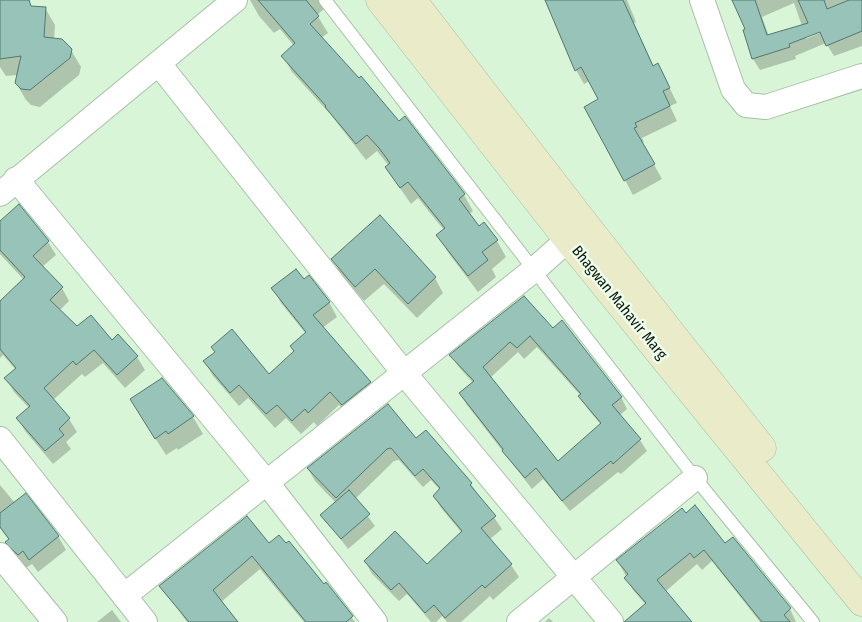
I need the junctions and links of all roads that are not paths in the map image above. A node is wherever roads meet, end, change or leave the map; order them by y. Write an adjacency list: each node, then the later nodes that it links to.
1 (235, 0): 6 (street)
2 (325, 0): 10 (lane)
3 (380, 0): 9 (street, Bhagwan Mahavir Marg)
4 (412, 0): 9 (street, Bhagwan Mahavir Marg)
5 (702, 0): 7 (street)
6 (159, 64): 8 (street); 11 (street)
7 (862, 76)
8 (8, 187): 14 (street)
9 (577, 233): 10 (street); 16 (street, Bhagwan Mahavir Marg); 19 (street, Bhagwan Mahavir Marg)
10 (535, 269): 11 (street); 13 (lane)
11 (404, 373): 14 (street); 17 (street)
12 (0, 439): 18 (street)
13 (695, 478): 17 (street); 25 (lane)
14 (266, 483): 18 (street); 22 (street)
15 (0, 556): 20 (street)
16 (862, 573)
17 (574, 577): 23 (street); 24 (street)
18 (124, 596): 21 (street)
19 (862, 602)
20 (55, 622)
21 (145, 622)
22 (375, 622)
23 (519, 622)
24 (610, 622)
25 (813, 622)

